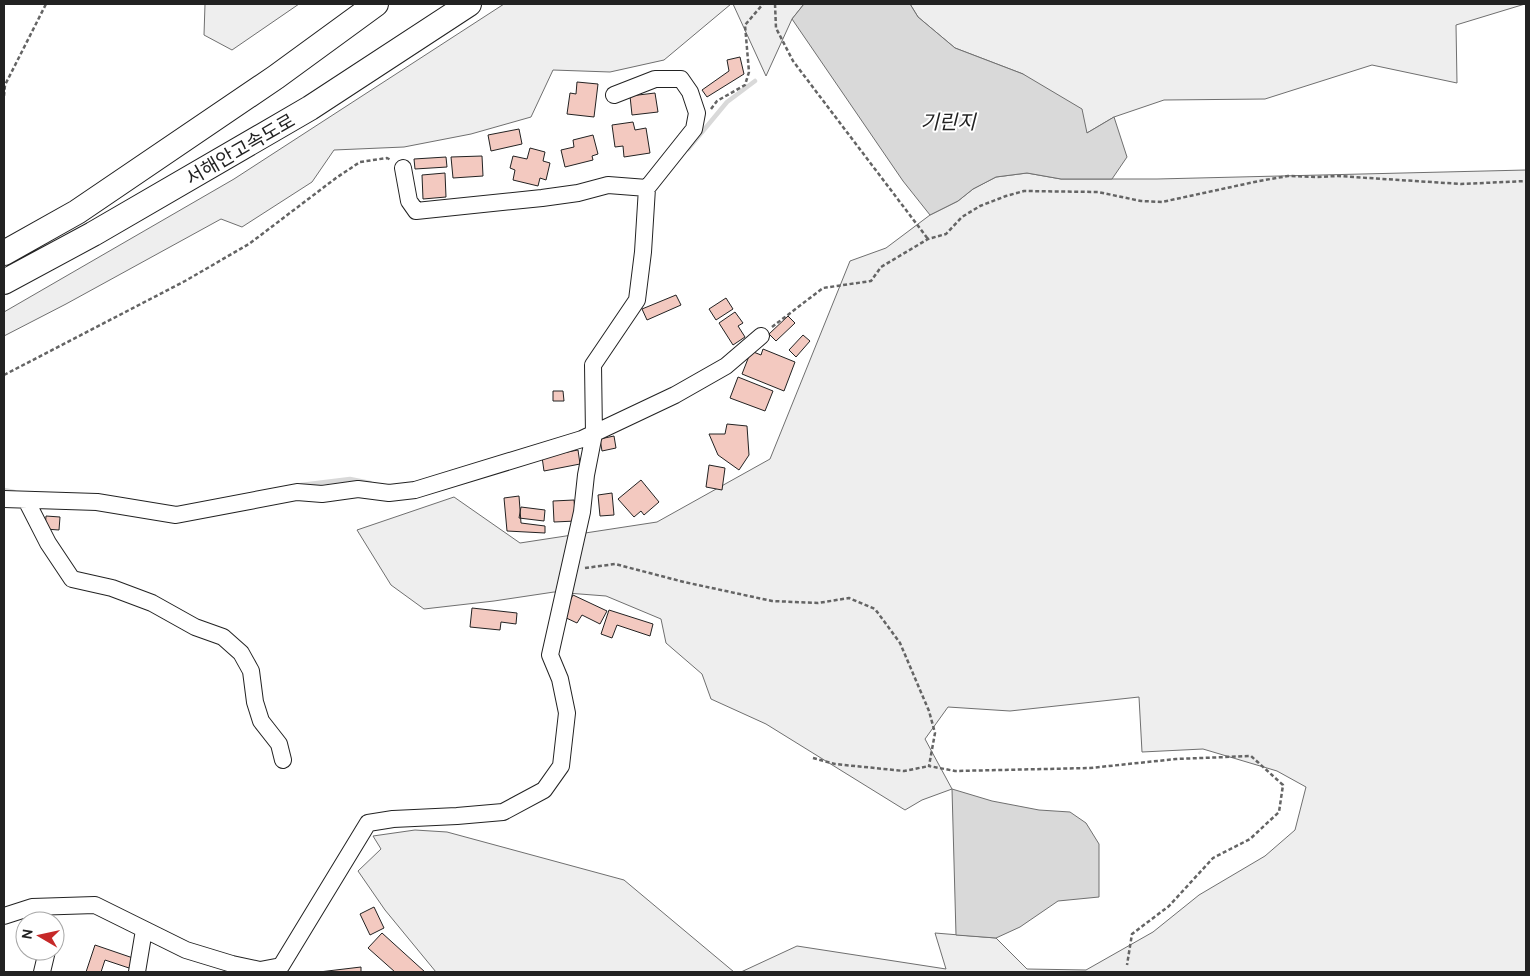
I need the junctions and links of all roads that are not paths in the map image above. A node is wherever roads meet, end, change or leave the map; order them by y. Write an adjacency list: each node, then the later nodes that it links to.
1 (376, 4): 6 (highway, 서해안고속도로)
2 (469, 4): 7 (highway, 서해안고속도로)
3 (614, 95): 5 (street)
4 (403, 168): 5 (street)
5 (646, 188): 9 (street)
6 (4, 253)
7 (4, 282)
8 (761, 336): 9 (street)
9 (594, 434): 11 (street); 17 (street)
10 (4, 499): 11 (street)
11 (26, 500): 12 (street)
12 (283, 760)
13 (20, 911): 14 (street)
14 (45, 911)
15 (65, 912): 16 (street)
16 (144, 930): 17 (street); 18 (street)
17 (276, 969)
18 (137, 972)

